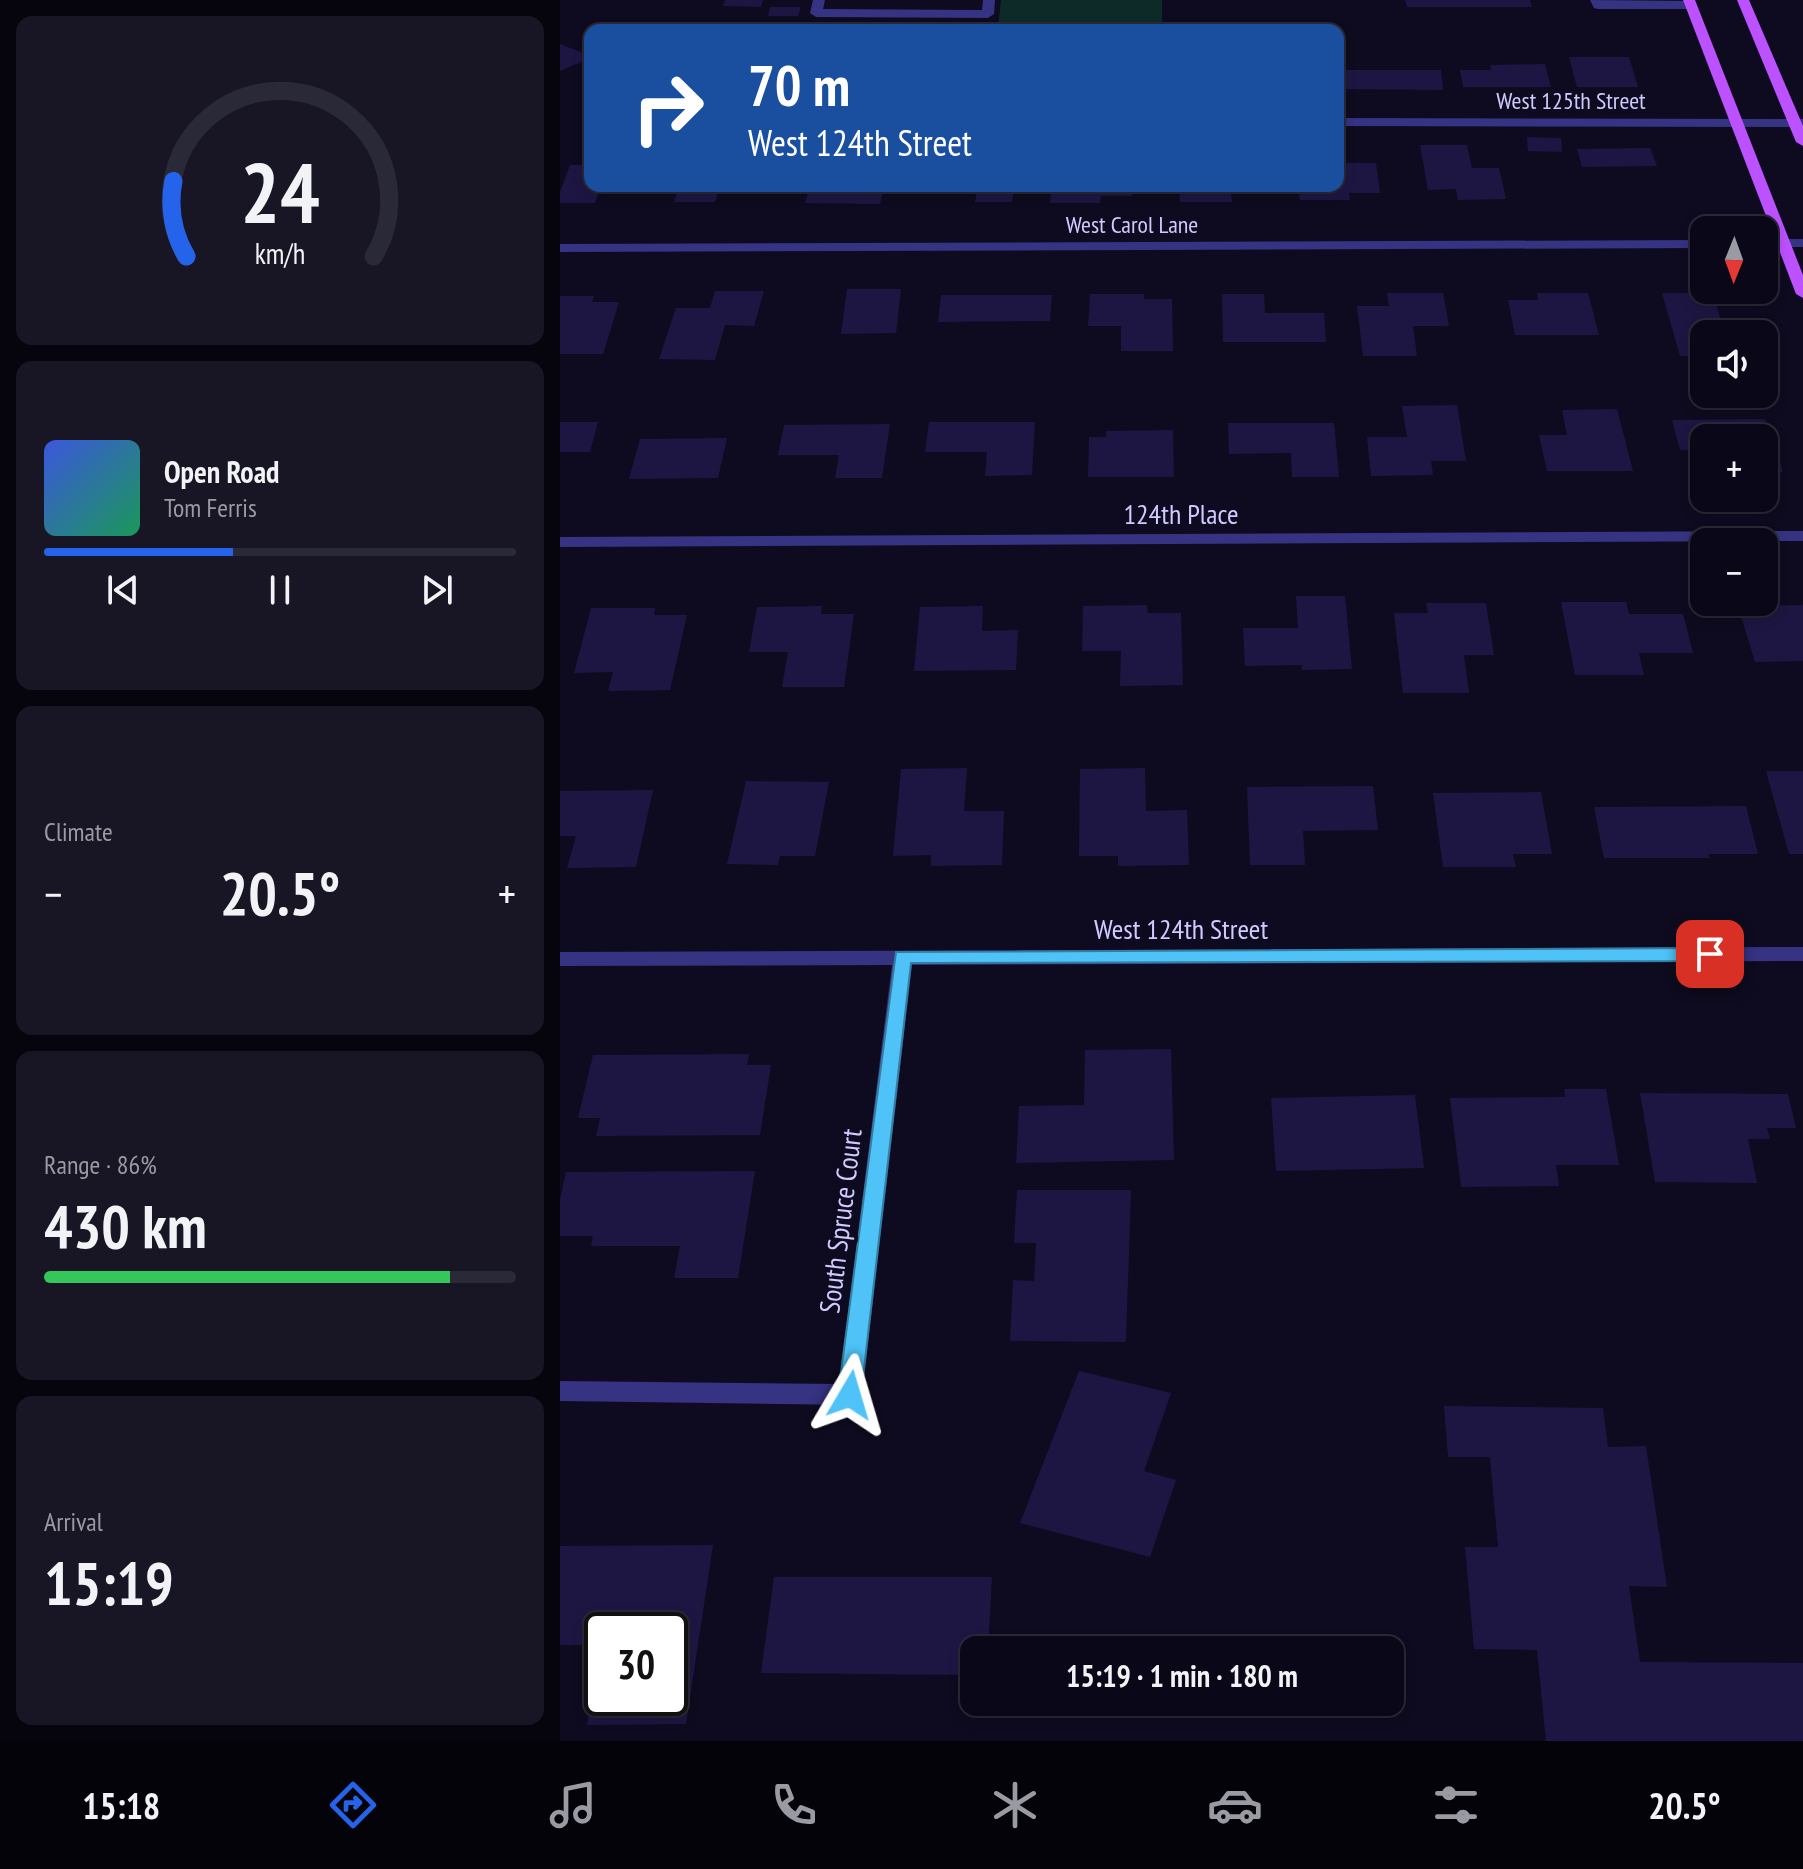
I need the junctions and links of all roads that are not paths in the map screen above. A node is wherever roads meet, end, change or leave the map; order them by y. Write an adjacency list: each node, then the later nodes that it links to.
1 (819, 0): 2 (street)
2 (989, 0)
3 (1596, 0): 5 (street)
4 (1743, 0): 8 (main road)
5 (1690, 2): 7 (main road)
6 (1344, 122): 7 (street, West 125th Street)
7 (1735, 123): 8 (street, West 125th Street); 11 (main road)
8 (1799, 123): 9 (main road)
9 (1803, 142)
10 (1778, 243): 11 (street)
11 (1784, 243): 12 (street); 15 (main road)
12 (1803, 243)
13 (1690, 244): 14 (street, West Carol Lane)
14 (560, 248)
15 (1803, 294)
16 (1803, 536): 17 (street, 124th Place)
17 (560, 542)
18 (1803, 954): 19 (street, West 124th Street)
19 (903, 957): 20 (street, West 124th Street); 21 (street, South Spruce Court)
20 (560, 959)
21 (560, 1391)

